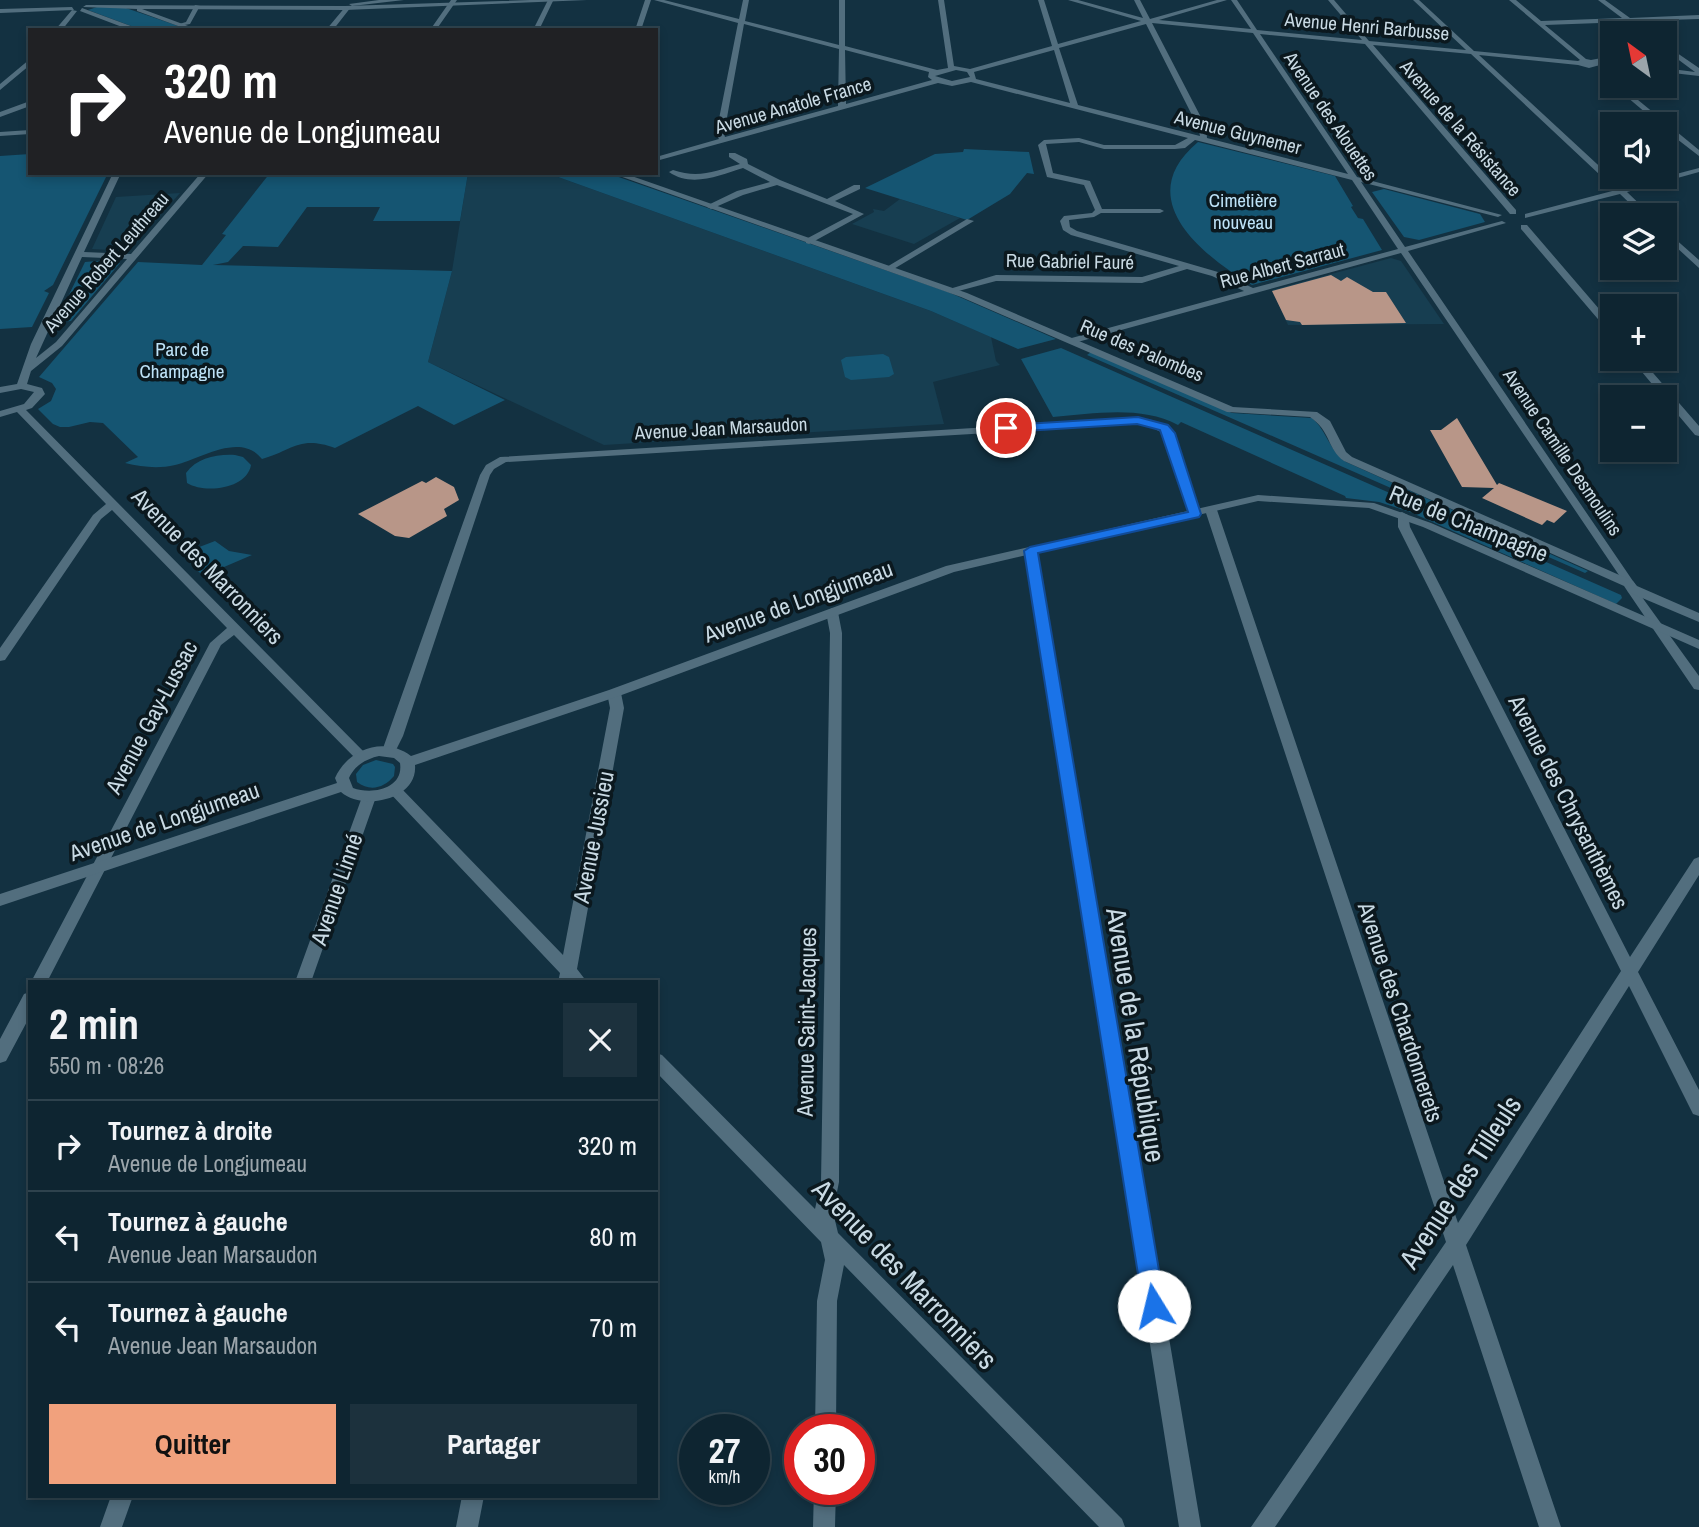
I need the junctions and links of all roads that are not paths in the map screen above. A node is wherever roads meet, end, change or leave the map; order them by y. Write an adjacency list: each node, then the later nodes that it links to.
1 (288, 0): 25 (street)
2 (401, 0): 22 (street)
3 (584, 0): 18 (street)
4 (648, 0): 39 (street)
5 (656, 0): 30 (street)
6 (746, 0): 30 (street)
7 (842, 0): 42 (street)
8 (941, 0): 52 (street)
9 (1041, 0): 43 (street)
10 (1071, 0): 29 (street, Avenue Henri Barbusse)
11 (1137, 0): 29 (street)
12 (1224, 0): 29 (street)
13 (1234, 0): 40 (street, Avenue des Alouettes)
14 (1331, 0): 41 (street, Avenue de la Résistance)
15 (1416, 0): 44 (street)
16 (1512, 0): 31 (street)
17 (1601, 0): 28 (street)
18 (550, 1): 21 (street); 38 (street)
19 (164, 3): 20 (street); 23 (street)
20 (198, 3): 25 (street); 32 (street)
21 (452, 3): 22 (street); 37 (street)
22 (352, 4): 25 (street); 36 (street)
23 (135, 5): 24 (street); 32 (street)
24 (79, 7): 26 (street); 33 (street); 34 (street)
25 (284, 8)
26 (0, 11)
27 (1699, 18): 28 (street)
28 (1629, 20): 31 (street)
29 (1148, 21): 40 (street, Avenue Henri Barbusse); 43 (street); 69 (street)
30 (742, 22): 42 (street); 70 (street)
31 (1539, 23): 47 (street)
32 (181, 25): 35 (street)
33 (60, 28)
34 (132, 28)
35 (190, 28)
36 (331, 28)
37 (434, 28)
38 (537, 28)
39 (639, 28)
40 (1255, 32): 41 (street, Avenue Henri Barbusse); 80 (street, Avenue des Alouettes)
41 (1368, 42): 44 (street, Avenue Henri Barbusse); 89 (street, Avenue de la Résistance)
42 (843, 44): 54 (street); 62 (street)
43 (1056, 47): 57 (street); 63 (street)
44 (1473, 52): 47 (street, Avenue Henri Barbusse); 83 (street)
45 (1689, 55): 46 (street)
46 (1678, 56): 56 (street)
47 (1581, 61): 50 (street, Avenue Henri Barbusse)
48 (1600, 62): 50 (street)
49 (28, 63): 59 (street)
50 (1595, 64): 51 (street); 53 (street)
51 (1600, 65)
52 (951, 68): 54 (street); 57 (street)
53 (1600, 70)
54 (934, 71): 58 (street)
55 (1677, 71): 56 (street)
56 (1699, 72)
57 (970, 76): 58 (street, Avenue Anatole France); 63 (street, Avenue Guynemer)
58 (937, 81): 62 (street, Avenue Anatole France)
59 (0, 88)
60 (1631, 98): 64 (street)
61 (28, 104): 65 (street)
62 (842, 107): 70 (street, Avenue Anatole France)
63 (1075, 107): 69 (street, Avenue Guynemer)
64 (1648, 112)
65 (0, 115)
66 (28, 132): 67 (street)
67 (0, 134)
68 (1677, 136): 71 (street)
69 (1198, 138): 80 (street, Avenue Guynemer); 87 (street)
70 (723, 141): 73 (street, Avenue Anatole France)
71 (1699, 154)
72 (732, 155): 74 (street)
73 (658, 158)
74 (744, 165): 76 (street); 81 (street)
75 (1699, 170): 83 (street)
76 (673, 172)
77 (116, 175): 96 (street)
78 (203, 175): 97 (street, Avenue Robert Leuthreau)
79 (621, 175): 86 (street, Rue des Palombes)
80 (1354, 178): 92 (street, Avenue Guynemer); 95 (street, Avenue des Alouettes)
81 (777, 182): 84 (street); 86 (street)
82 (857, 187): 84 (street)
83 (1622, 190): 85 (street); 90 (street)
84 (829, 201): 93 (street)
85 (1635, 203)
86 (711, 207): 93 (street, Rue des Palombes)
87 (1099, 211): 88 (street); 98 (street)
88 (1160, 211)
89 (1513, 212): 90 (street); 92 (street, Rue Albert Sarraut)
90 (1528, 216): 92 (street)
91 (970, 221): 100 (street)
92 (1510, 223): 95 (street, Rue Albert Sarraut); 103 (street)
93 (809, 241): 100 (street, Rue des Palombes)
94 (1677, 244): 99 (street)
95 (1402, 250): 102 (street, Rue Albert Sarraut); 104 (street, Avenue des Alouettes)
96 (78, 254): 97 (street); 106 (street)
97 (132, 257): 106 (street, Avenue Robert Leuthreau)
98 (1187, 265): 101 (street, Rue Gabriel Fauré); 102 (street)
99 (1699, 265)
100 (889, 268): 101 (street, Rue des Palombes)
101 (951, 290): 105 (street, Rue des Palombes)
102 (1252, 291): 105 (street, Rue Albert Sarraut)
103 (1600, 317)
104 (1452, 321): 117 (street, Avenue Camille Desmoulins)
105 (1072, 341): 117 (street, Rue des Palombes)
106 (29, 369): 108 (street)
107 (1646, 371): 112 (street)
108 (21, 386): 109 (street); 110 (street)
109 (0, 390)
110 (20, 410): 111 (street); 113 (street, Avenue des Marronniers)
111 (0, 414)
112 (1699, 433)
113 (113, 504): 121 (street, Avenue des Marronniers); 123 (street)
114 (1203, 512): 115 (street, Rue de Champagne); 116 (street, Avenue de Longjumeau); 126 (street, Avenue Jean Marsaudon); 144 (street, Avenue des Chardonnerets)
115 (1402, 515): 120 (street, Rue de Champagne); 135 (street, Avenue des Chrysanthèmes)
116 (1030, 551): 118 (street, Avenue de Longjumeau); 153 (street, Avenue de la République)
117 (1631, 587): 119 (street, Rue des Palombes); 120 (street, Avenue Camille Desmoulins)
118 (832, 612): 125 (street, Avenue de Longjumeau); 143 (street, Avenue Saint-Jacques)
119 (1699, 618)
120 (1660, 628): 122 (street, Rue de Champagne); 124 (street, Avenue Camille Desmoulins)
121 (234, 629): 127 (street, Avenue des Marronniers); 133 (street, Avenue Gay-Lussac)
122 (1699, 645)
123 (0, 657)
124 (1699, 686)
125 (614, 693): 128 (street, Avenue de Longjumeau); 136 (street, Avenue Jussieu)
126 (389, 751): 127 (street); 128 (street)
127 (361, 756): 129 (street)
128 (409, 762): 130 (street)
129 (343, 786): 131 (street); 133 (street, Avenue de Longjumeau)
130 (394, 790): 131 (street); 136 (street)
131 (369, 797): 138 (street, Avenue Linné)
132 (1699, 863): 135 (street, Avenue des Tilleuls)
133 (98, 867): 134 (street, Avenue de Longjumeau); 137 (street, Avenue Gay-Lussac)
134 (0, 900)
135 (1628, 970): 142 (street, Avenue des Chrysanthèmes); 144 (street, Avenue des Tilleuls)
136 (571, 978)
137 (40, 980)
138 (304, 980)
139 (28, 1003): 140 (street)
140 (0, 1056)
141 (658, 1062): 143 (street, Avenue des Marronniers)
142 (1699, 1108)
143 (829, 1236): 145 (street, Avenue Saint-Jacques); 152 (street, Avenue des Marronniers)
144 (1455, 1245): 154 (street, Avenue des Tilleuls); 155 (street, Avenue des Chardonnerets)
145 (825, 1414)
146 (121, 1498): 149 (street)
147 (473, 1498): 150 (street)
148 (825, 1505): 151 (street)
149 (111, 1527)
150 (467, 1527)
151 (824, 1527)
152 (1114, 1527)
153 (1190, 1527)
154 (1262, 1527)
155 (1550, 1527)

